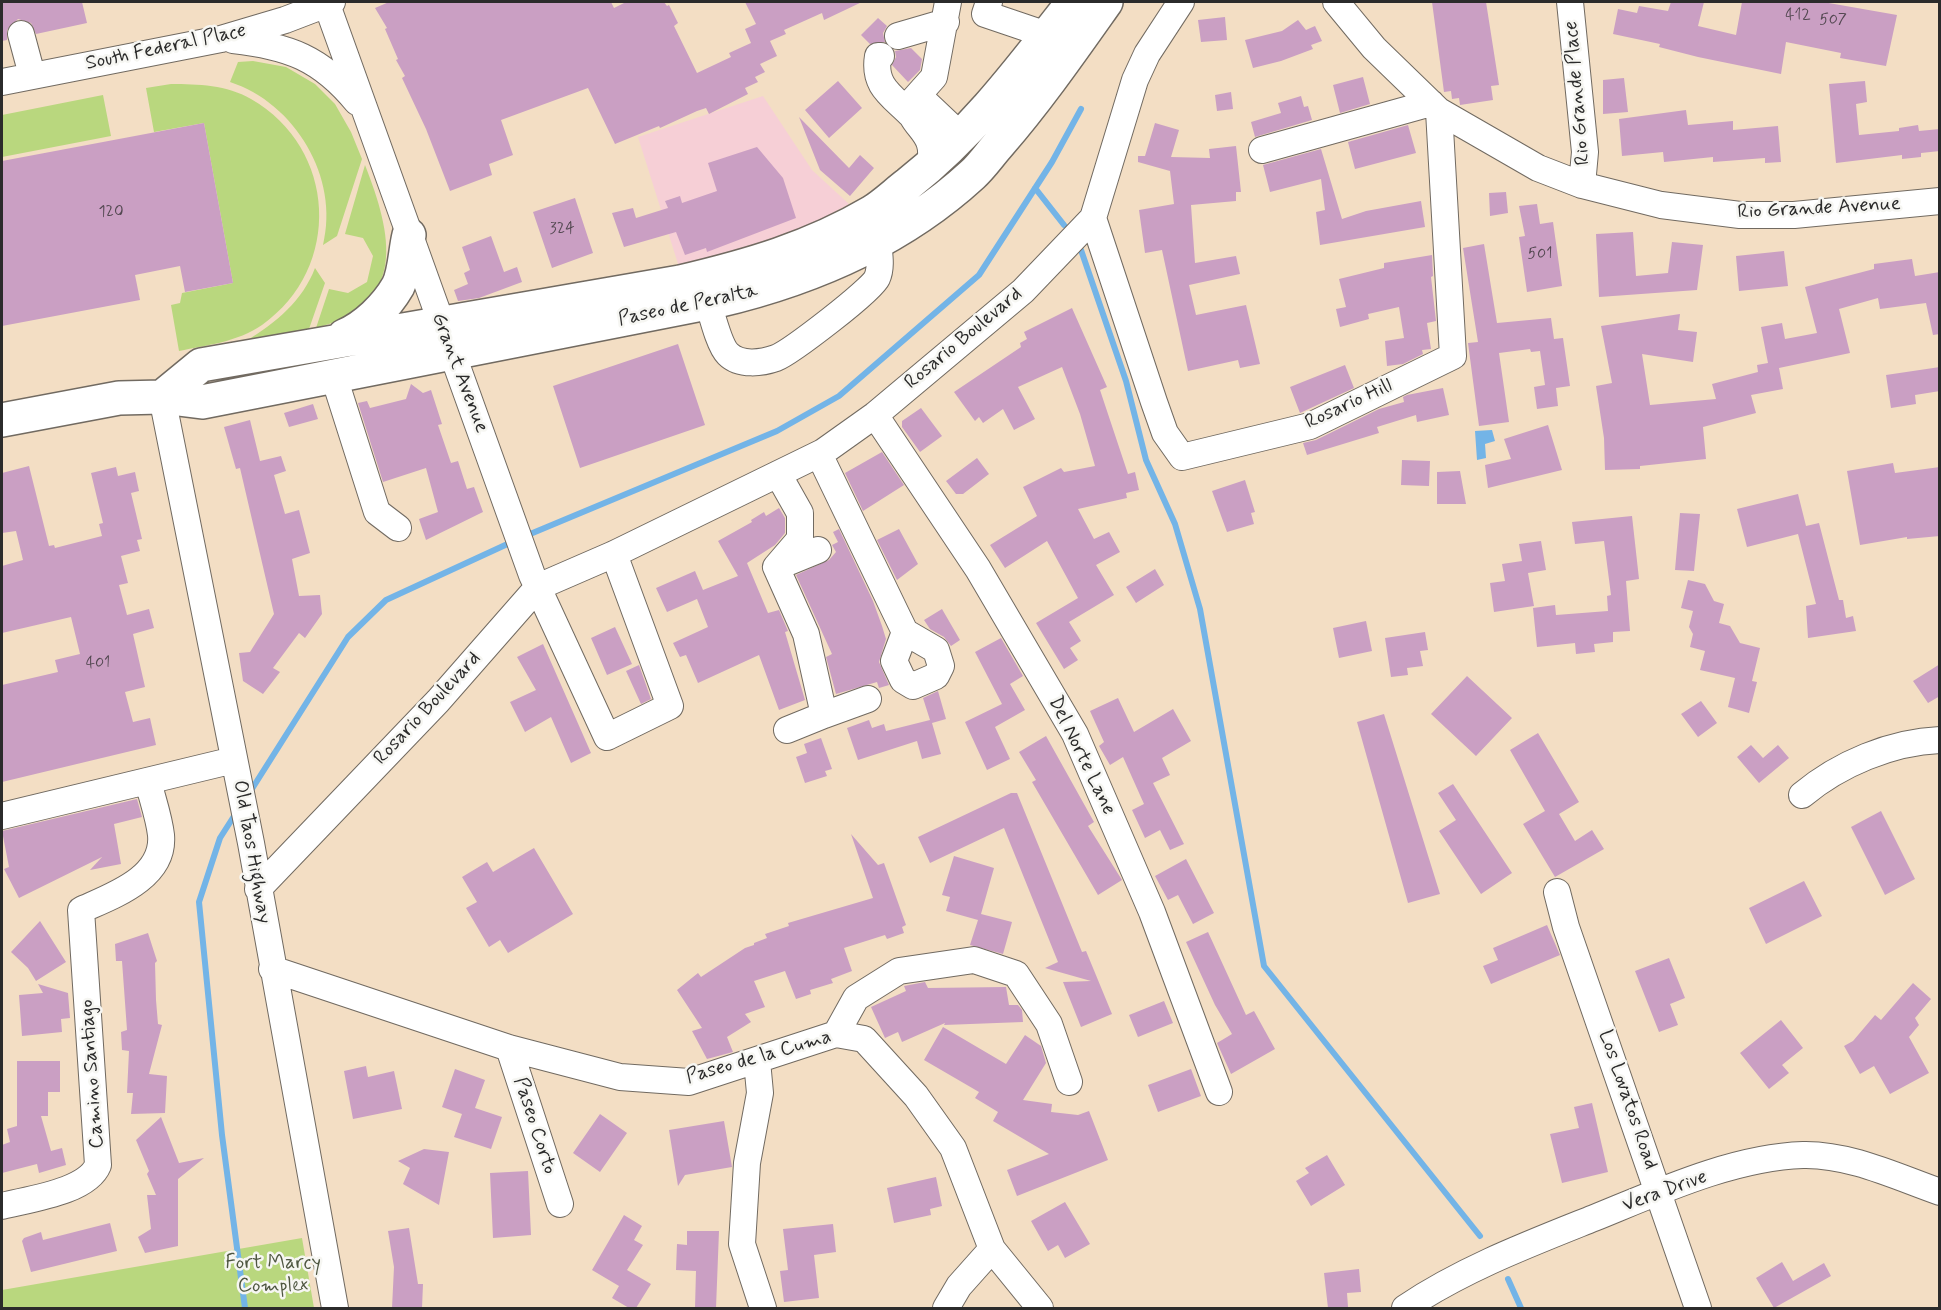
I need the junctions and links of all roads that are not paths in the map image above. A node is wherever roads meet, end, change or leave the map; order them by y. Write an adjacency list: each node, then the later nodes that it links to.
1 (328, 2): 12 (street, South Federal Place); 18 (street, Grant Avenue)
2 (989, 2): 10 (street)
3 (1073, 2): 10 (main road, Paseo de Peralta)
4 (1106, 2): 26 (main road, Paseo de Peralta)
5 (1181, 2): 24 (street, Rosario Boulevard)
6 (1336, 2): 17 (street, Rio Grande Avenue)
7 (1570, 2): 22 (street, Rio Grande Place)
8 (947, 12): 11 (street); 16 (street)
9 (21, 34): 14 (street)
10 (1047, 34): 19 (main road, Paseo de Peralta)
11 (898, 36)
12 (221, 39): 14 (street, South Federal Place); 18 (street)
13 (881, 56): 16 (street)
14 (32, 75): 15 (street, South Federal Place)
15 (2, 82)
16 (911, 107): 19 (street); 21 (street)
17 (1435, 107): 20 (street); 22 (street, Rio Grande Avenue); 24 (street, Rosario Hill)
18 (365, 112): 25 (street, Grant Avenue)
19 (953, 130): 21 (main road, Paseo de Peralta)
20 (1262, 150)
21 (929, 167): 28 (main road, Paseo de Peralta)
22 (1582, 185): 23 (street, Rio Grande Avenue)
23 (1940, 201)
24 (1093, 218): 33 (street, Rosario Boulevard)
25 (409, 235): 28 (street, Grant Avenue); 29 (main road)
26 (878, 241): 27 (main road, Paseo de Peralta); 27 (street)
27 (708, 302): 30 (main road, Paseo de Peralta)
28 (439, 322): 29 (main road, Paseo de Peralta); 30 (street, Grant Avenue)
29 (331, 342): 32 (main road, Paseo de Peralta)
30 (453, 353): 31 (main road, Paseo de Peralta); 41 (street, Grant Avenue)
31 (334, 377): 32 (main road, Paseo de Peralta); 37 (street)
32 (162, 397): 34 (main road, Paseo de Peralta); 47 (street, Old Taos Highway)
33 (875, 415): 35 (street, Rosario Boulevard); 58 (street, Del Norte Lane)
34 (2, 420)
35 (819, 454): 36 (street, Rosario Boulevard); 42 (street)
36 (778, 474): 39 (street, Rosario Boulevard); 40 (street)
37 (398, 528)
38 (818, 550): 40 (street)
39 (614, 554): 41 (street, Rosario Boulevard); 41 (street, Grant Avenue)
40 (776, 567): 44 (street)
41 (535, 581): 51 (street, Rosario Boulevard)
42 (905, 632)
43 (868, 699): 44 (street)
44 (824, 715): 45 (street)
45 (787, 730)
46 (1940, 740): 49 (street)
47 (235, 764): 48 (street); 51 (street, Old Taos Highway)
48 (148, 781): 50 (street); 62 (street, Camino Santiago)
49 (1802, 795)
50 (2, 816)
51 (258, 889): 53 (street, Old Taos Highway)
52 (1557, 892): 59 (street, Los Lovatos Road)
53 (272, 969): 55 (street, Paseo de la Cuma); 64 (street, Old Taos Highway)
54 (836, 1034): 56 (street, Paseo de la Cuma); 57 (street); 63 (street, Paseo de la Cuma)
55 (508, 1047): 56 (street, Paseo de la Cuma); 61 (street, Paseo Corto)
56 (757, 1061): 65 (street)
57 (1069, 1082)
58 (1219, 1092)
59 (1659, 1191): 60 (street, Vera Drive); 68 (street, Vera Drive); 69 (street, Los Lovatos Road)
60 (1940, 1192)
61 (560, 1204)
62 (2, 1206)
63 (992, 1249): 66 (street); 67 (street, Paseo de la Cuma)
64 (335, 1308)
65 (763, 1308)
66 (946, 1308)
67 (1040, 1308)
68 (1405, 1308)
69 (1698, 1308)

